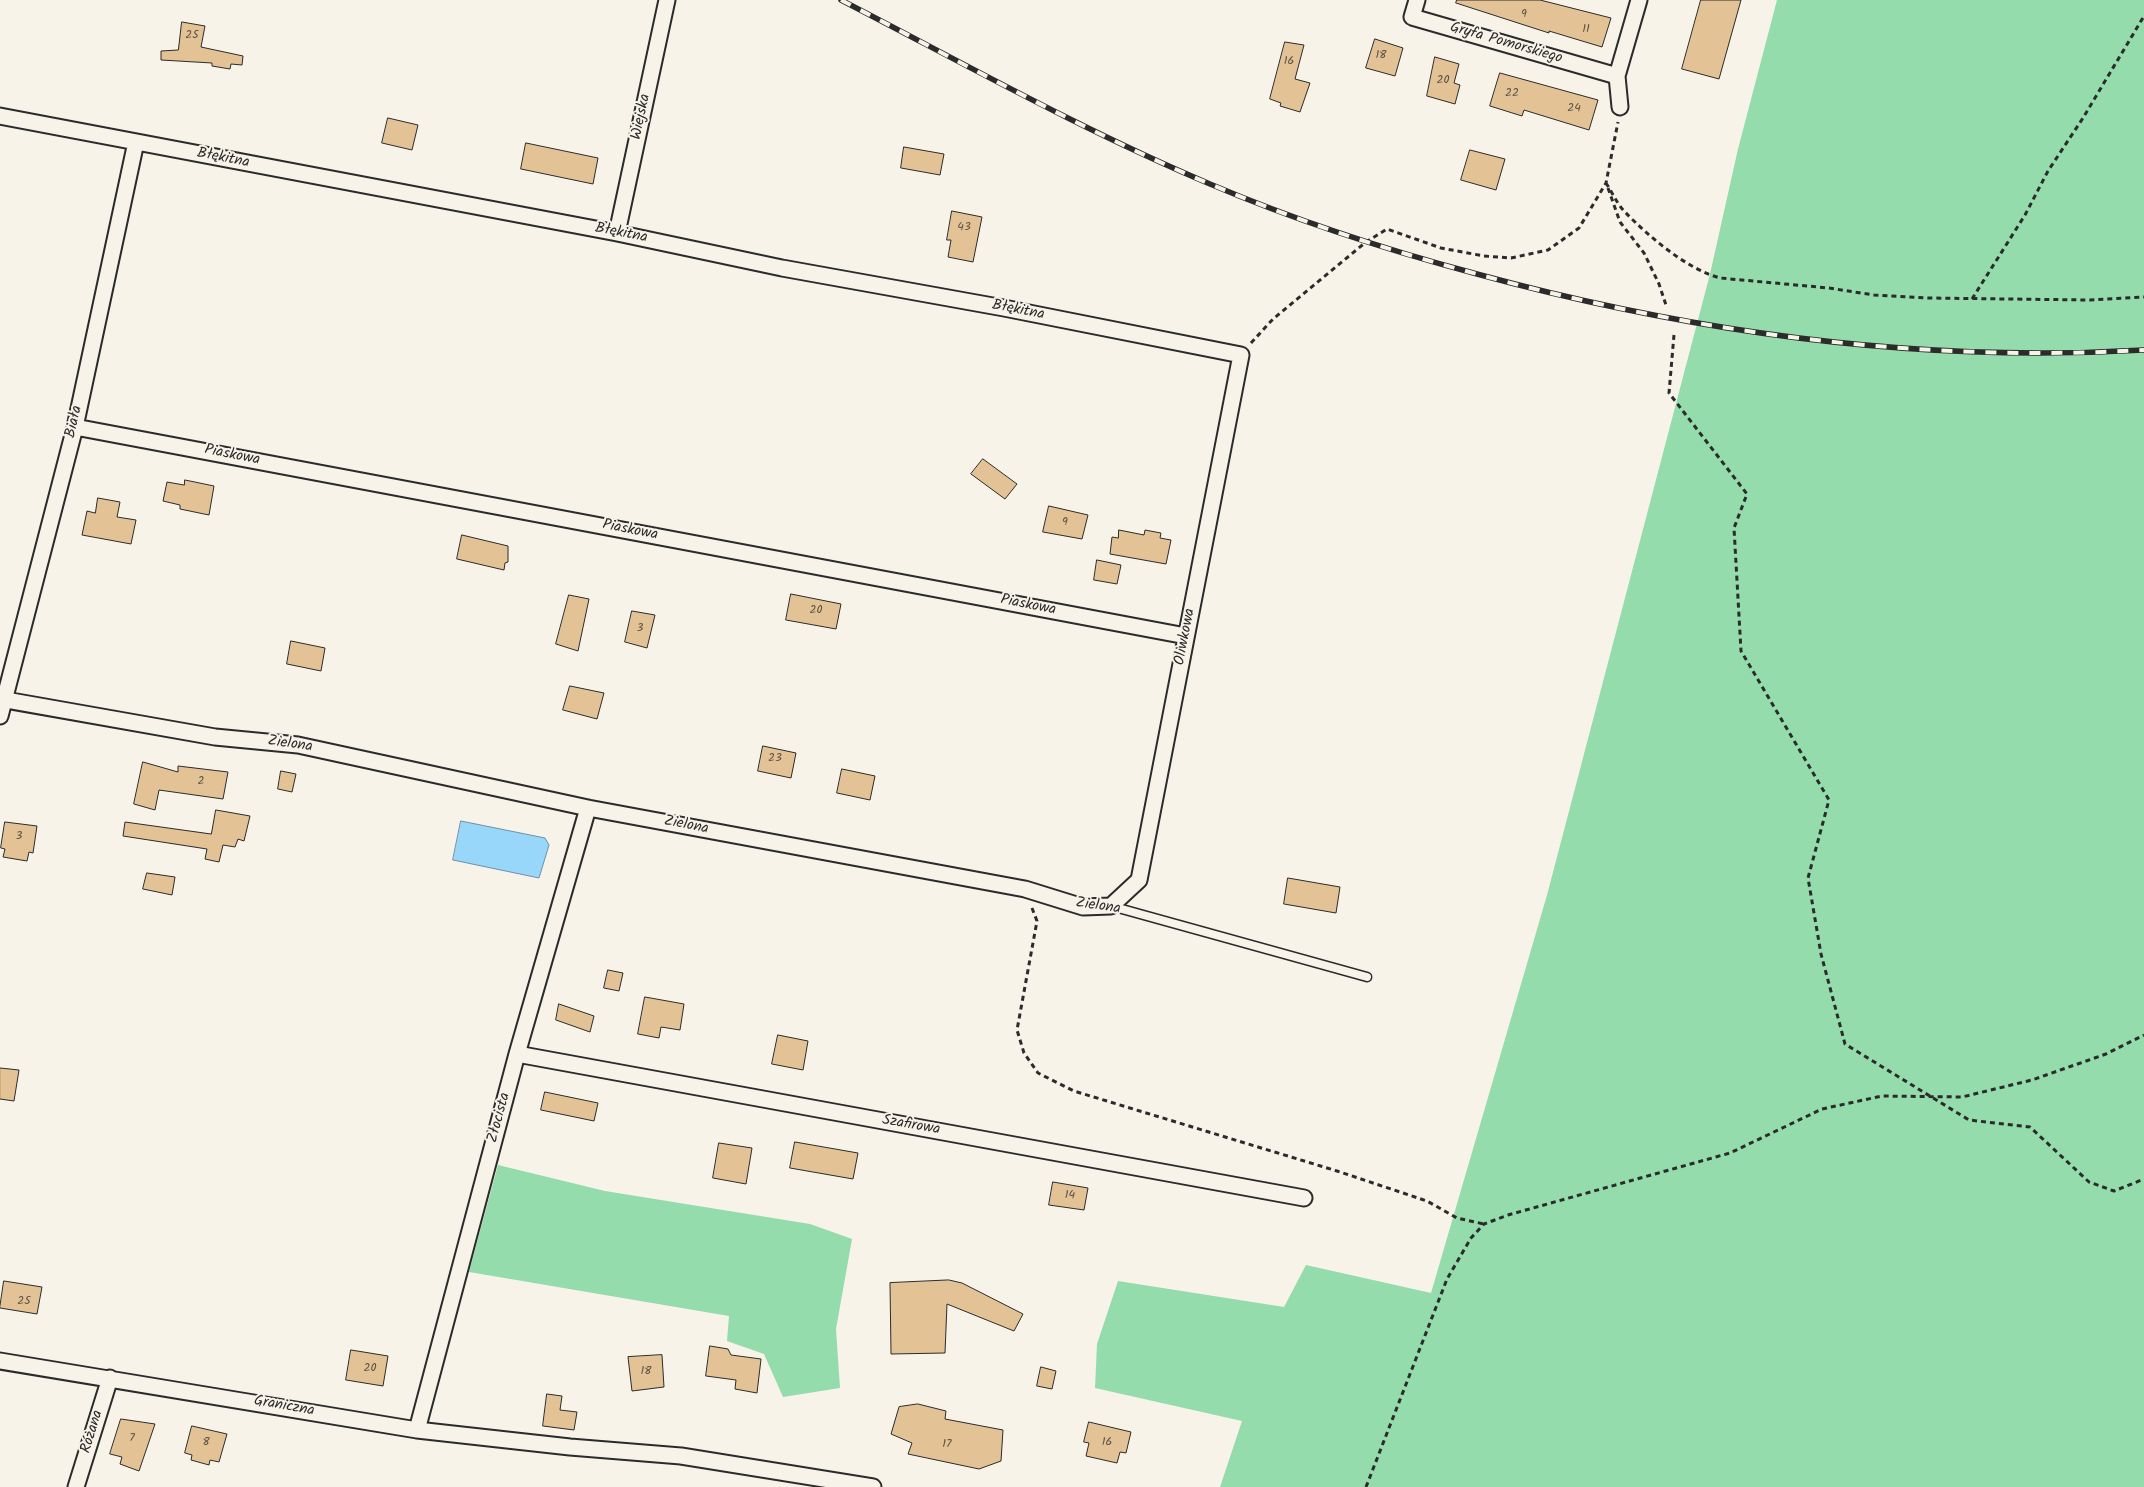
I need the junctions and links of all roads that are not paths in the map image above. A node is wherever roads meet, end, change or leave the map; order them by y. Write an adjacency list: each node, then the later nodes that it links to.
1 (666, 0): 8 (street, Wiejska)
2 (1417, 0): 4 (street, Gryfa Pomorskiego)
3 (1639, 0): 4 (street)
4 (1617, 76): 5 (street)
5 (1620, 107)
6 (0, 116): 7 (street, Błękitna)
7 (136, 142): 8 (street, Błękitna); 10 (street, Biała)
8 (617, 233): 9 (street, Błękitna)
9 (1241, 355): 11 (street, Oliwkowa)
10 (75, 426): 11 (street, Piaskowa); 12 (street, Biała)
11 (1186, 636): 15 (street, Oliwkowa)
12 (2, 699): 13 (street, Biała); 14 (street, Zielona)
13 (0, 716)
14 (588, 808): 15 (street, Zielona); 17 (street, Złocista)
15 (1111, 906): 16 (lane, Zielona)
16 (1367, 977)
17 (517, 1054): 18 (street, Szafirowa); 21 (street, Złocista)
18 (1304, 1198)
19 (0, 1361): 20 (street, Graniczna)
20 (110, 1378): 21 (street, Graniczna); 22 (street, Różana)
21 (417, 1430): 23 (street, Graniczna)
22 (76, 1487)
23 (873, 1487)

